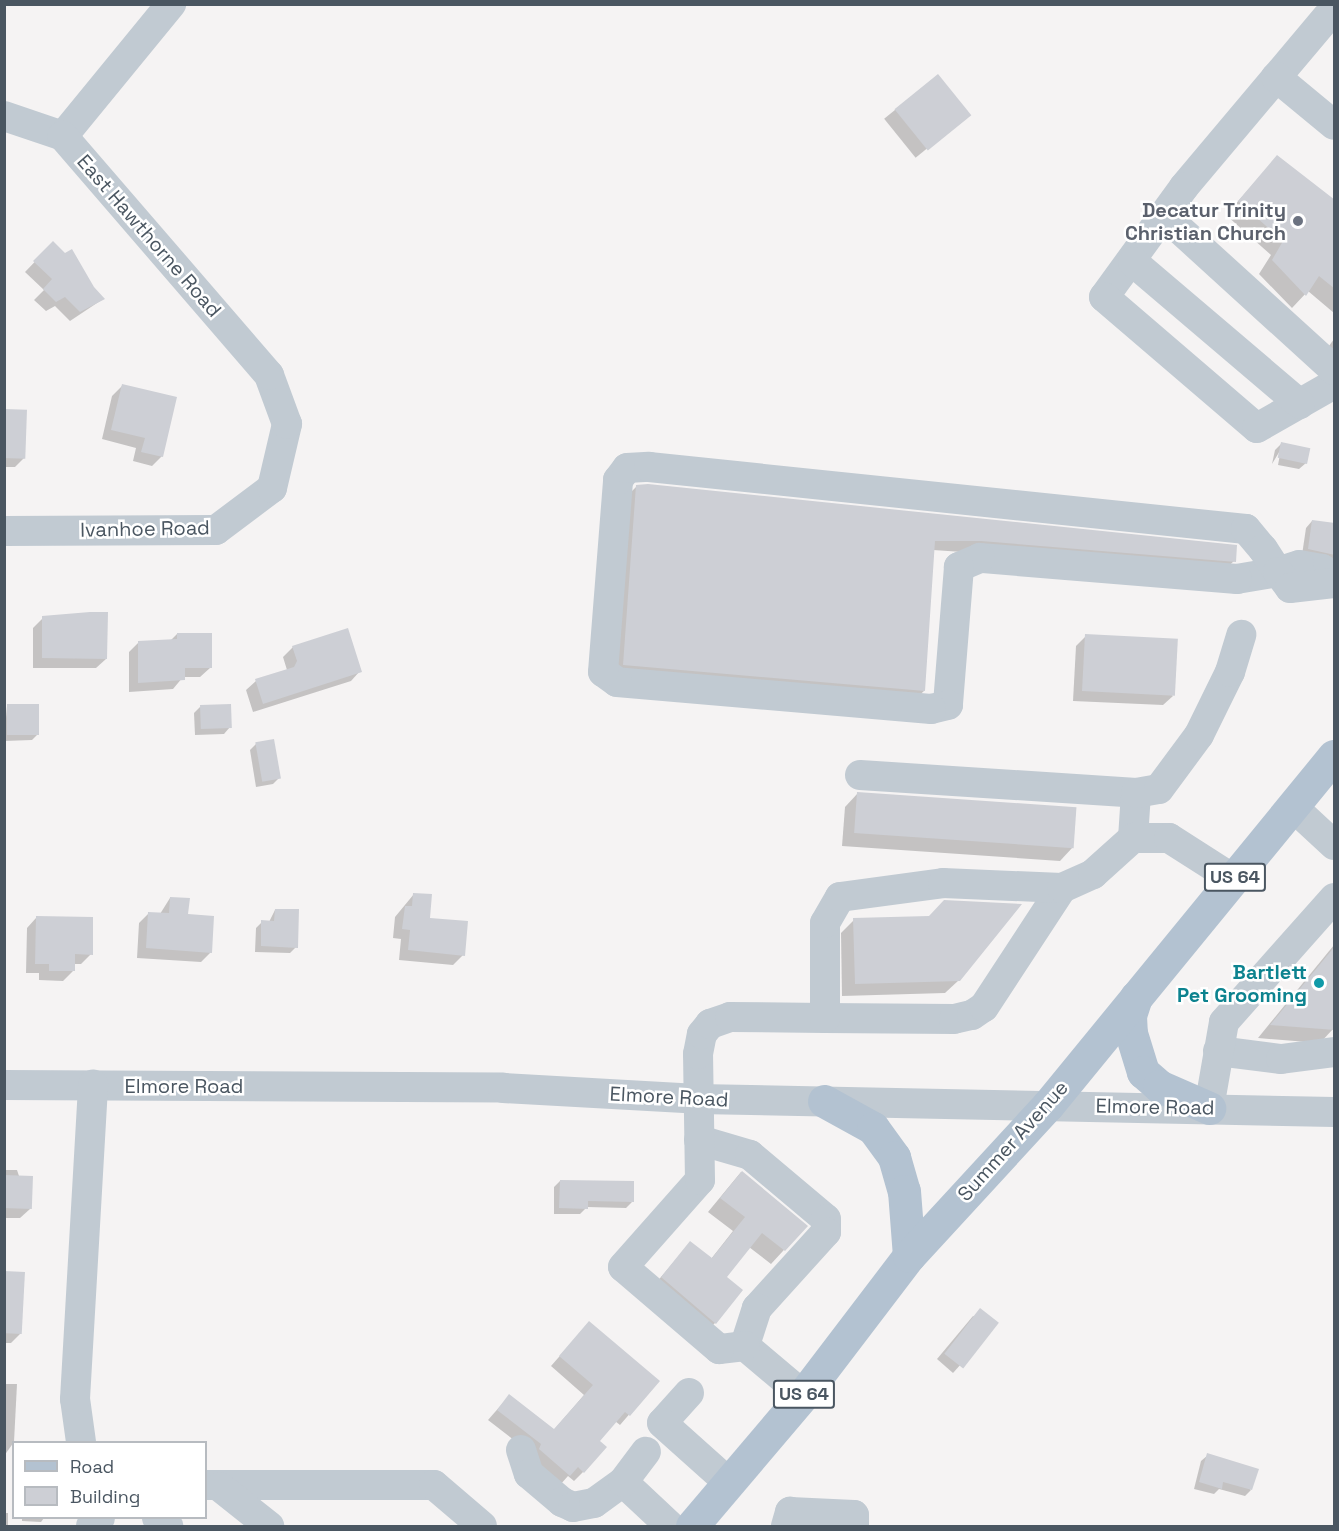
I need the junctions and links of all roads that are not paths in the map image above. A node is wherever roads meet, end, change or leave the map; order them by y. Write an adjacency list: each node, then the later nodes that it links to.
1 (171, 4): 6 (street, East Hawthorne Road)
2 (1324, 15): 3 (street)
3 (1276, 77): 5 (street); 7 (street)
4 (4, 116): 6 (street)
5 (1335, 125)
6 (63, 136): 12 (street, East Hawthorne Road)
7 (1165, 216): 8 (street); 9 (street)
8 (1133, 262): 11 (street); 11 (street)
9 (1335, 370)
10 (1335, 384): 11 (street)
11 (1299, 404)
12 (272, 488): 13 (street, Ivanhoe Road)
13 (4, 531)
14 (1278, 572): 14 (street); 15 (street)
15 (1332, 583)
16 (1241, 635): 19 (street)
17 (1333, 761): 20 (main road, Summer Avenue / US 64)
18 (860, 775): 19 (street)
19 (1136, 793): 21 (street)
20 (1293, 807): 22 (street); 23 (main road, Summer Avenue / US 64)
21 (1133, 838): 23 (street); 24 (street)
22 (1335, 845)
23 (1233, 879): 26 (main road, Summer Avenue / US 64)
24 (1062, 888): 27 (street); 27 (street)
25 (1335, 898): 28 (street)
26 (1136, 997): 34 (main road, Summer Avenue / US 64); 35 (main road)
27 (825, 1018): 32 (street)
28 (1218, 1051): 29 (street); 35 (street)
29 (1335, 1052)
30 (4, 1085): 31 (street, Elmore Road)
31 (93, 1085): 32 (street, Elmore Road); 42 (street)
32 (698, 1099): 33 (street, Elmore Road); 37 (street)
33 (824, 1101): 34 (street, Elmore Road); 38 (main road)
34 (1048, 1105): 35 (street, Elmore Road); 38 (main road, Summer Avenue / US 64)
35 (1209, 1108): 36 (street, Elmore Road)
36 (1335, 1112)
37 (699, 1140): 39 (street); 39 (street)
38 (909, 1256): 41 (main road, Summer Avenue / US 64)
39 (745, 1346): 41 (street)
40 (689, 1393): 46 (street)
41 (803, 1395): 46 (main road, Summer Avenue / US 64)
42 (81, 1441)
43 (521, 1450): 45 (street)
44 (646, 1452): 45 (street)
45 (623, 1482): 50 (street)
46 (729, 1483): 51 (main road, Summer Avenue / US 64)
47 (213, 1486): 48 (street); 49 (street)
48 (269, 1527)
49 (482, 1527)
50 (670, 1527)
51 (692, 1527)
52 (786, 1527): 53 (street)
53 (854, 1527)

